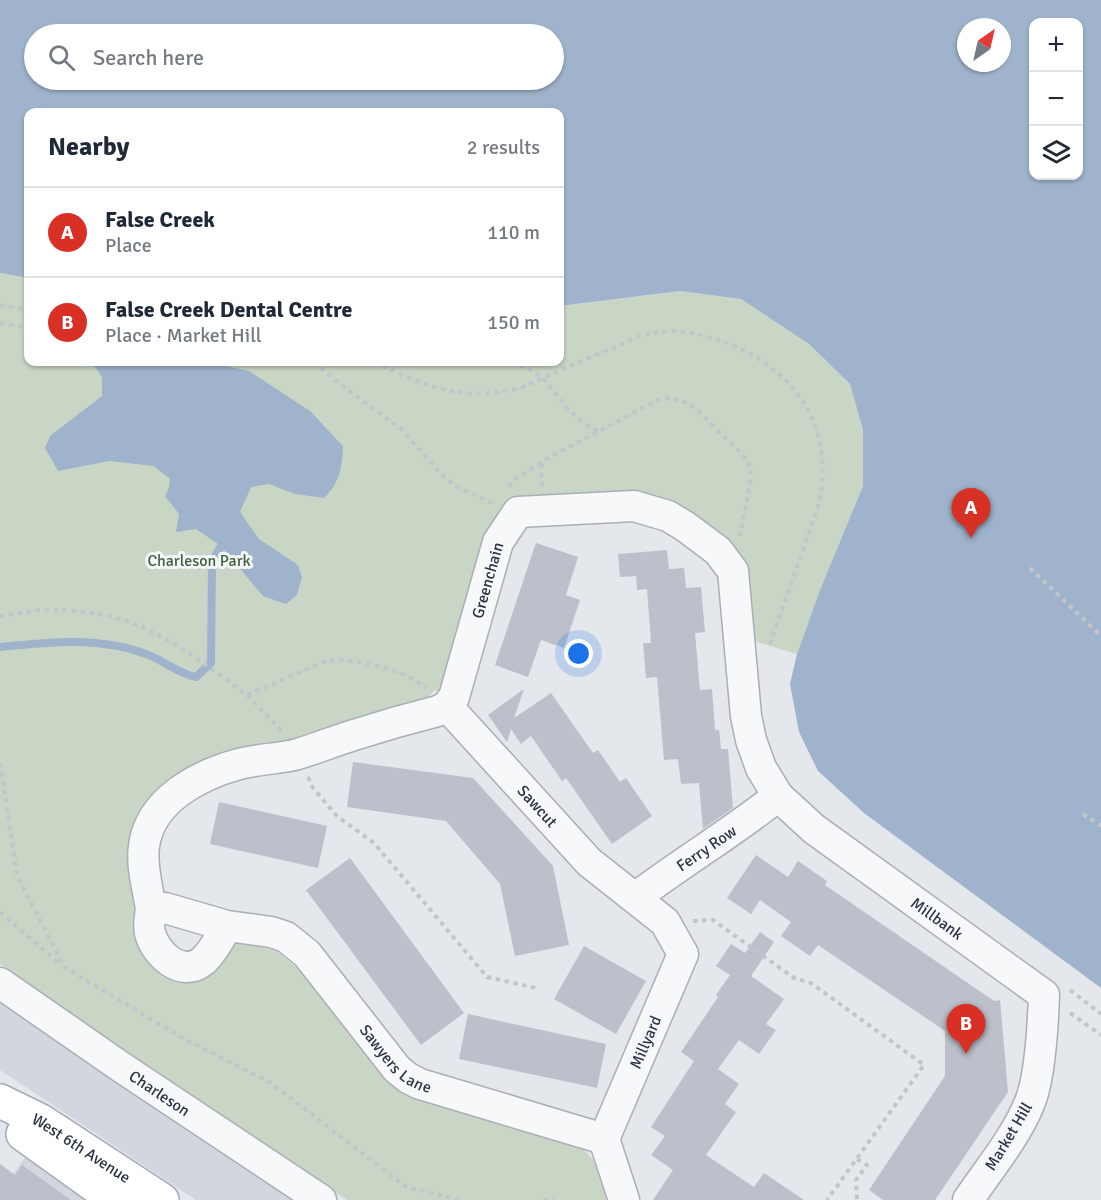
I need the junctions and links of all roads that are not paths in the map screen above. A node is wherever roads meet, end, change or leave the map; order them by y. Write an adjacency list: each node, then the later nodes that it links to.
1 (447, 706): 2 (street, Greenchain); 3 (street, Sawcut); 4 (street)
2 (778, 796): 3 (street, Ferry Row); 7 (street, Millbank)
3 (635, 898): 10 (street, Millyard)
4 (151, 909): 5 (street, Sawyers Lane); 5 (street)
5 (226, 926): 10 (street, Sawyers Lane)
6 (0, 982): 13 (street, Charleson)
7 (1044, 995): 15 (street, Market Hill)
8 (0, 1101): 12 (main road, West 6th Avenue)
9 (0, 1112): 11 (main road, West 6th Avenue)
10 (604, 1139): 14 (street)
11 (115, 1200)
12 (162, 1200)
13 (321, 1200)
14 (624, 1200)
15 (968, 1200)

